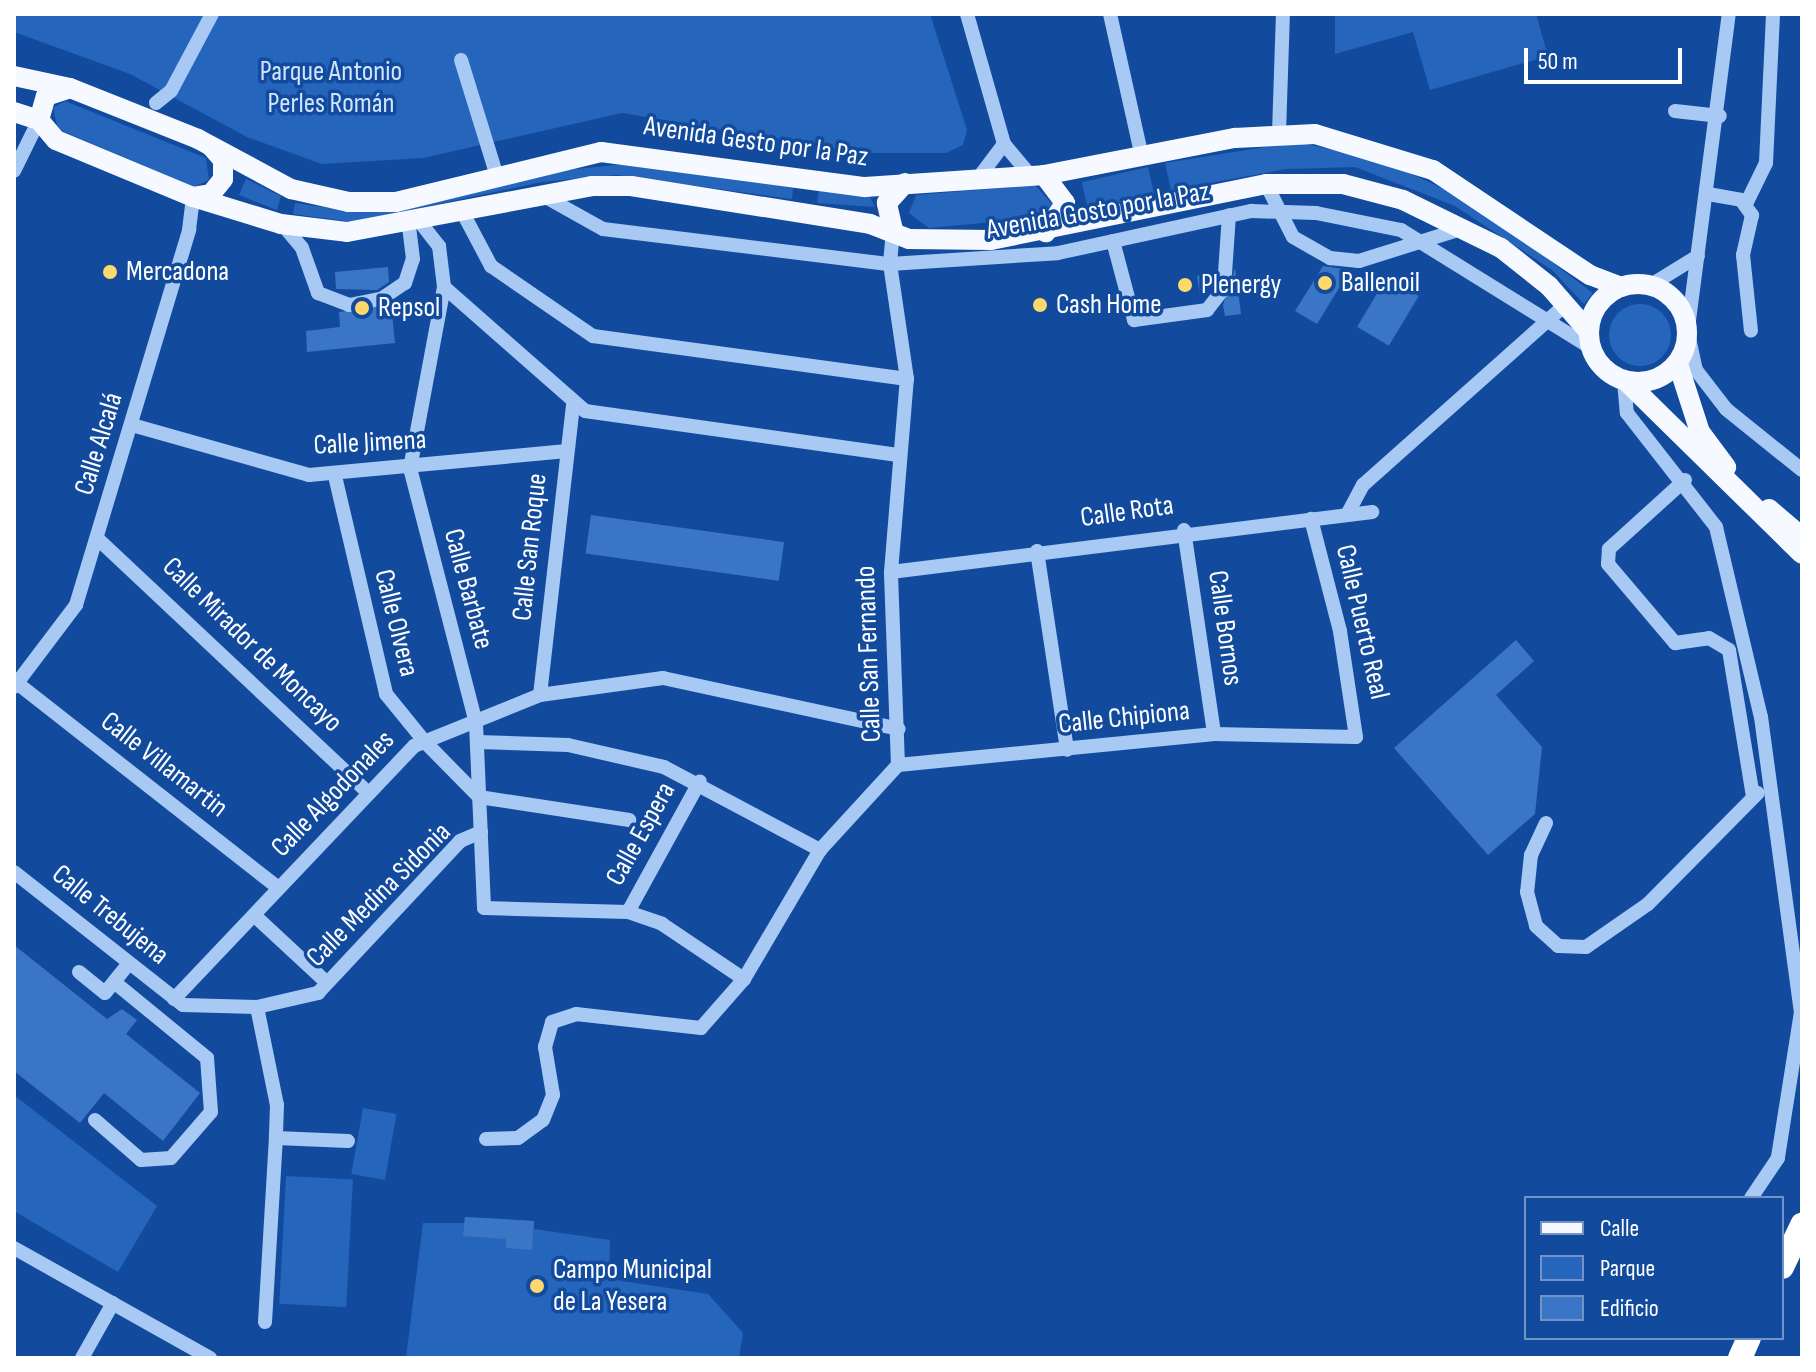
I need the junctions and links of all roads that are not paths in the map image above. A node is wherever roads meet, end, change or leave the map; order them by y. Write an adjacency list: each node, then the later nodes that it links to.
1 (212, 14): 10 (street)
2 (967, 14): 16 (street)
3 (1110, 14): 18 (street)
4 (1283, 14): 15 (street)
5 (1729, 14): 13 (street)
6 (1773, 14): 28 (street)
7 (461, 60): 20 (street)
8 (14, 76): 9 (main road, Avenida Gesto por la Paz)
9 (70, 88): 14 (main road); 17 (main road, Avenida Gesto por la Paz)
10 (156, 103)
11 (1675, 111): 13 (street)
12 (14, 112): 14 (main road)
13 (1720, 116): 25 (street)
14 (39, 120): 19 (street); 27 (main road)
15 (1279, 133): 18 (main road, Avenida Gesto por la Paz); 43 (main road, Avenida Gesto por la Paz)
16 (1004, 144): 21 (street); 22 (street)
17 (211, 146): 20 (main road, Avenida Gesto por la Paz); 27 (main road)
18 (1142, 157): 21 (main road, Avenida Gesto por la Paz)
19 (14, 171)
20 (496, 173): 23 (main road, Avenida Gesto por la Paz)
21 (1036, 174): 22 (main road, Avenida Gesto por la Paz); 36 (main road)
22 (979, 177): 23 (main road, Avenida Gesto por la Paz)
23 (905, 183): 35 (main road)
24 (1266, 184): 29 (street); 34 (main road); 36 (main road)
25 (1708, 194): 28 (street); 39 (street)
26 (542, 195): 30 (main road); 35 (main road); 40 (street, Avenida Gosto por la Paz)
27 (193, 197): 33 (main road); 53 (street, Calle Alcalá)
28 (1746, 204): 47 (street)
29 (1283, 212): 31 (street, Avenida Gosto por la Paz); 37 (street, Avenida Gosto por la Paz); 37 (street)
30 (464, 215): 32 (main road); 50 (street)
31 (1229, 215): 38 (street, Avenida Gosto por la Paz); 38 (street)
32 (414, 223): 33 (main road); 33 (street); 42 (street, Calle Barbate)
33 (281, 224)
34 (1466, 228): 37 (street); 44 (main road)
35 (893, 230): 36 (main road); 40 (street, Calle San Fernando)
36 (1046, 232)
37 (1420, 240): 45 (street, Avenida Gosto por la Paz)
38 (1113, 241): 40 (street, Avenida Gosto por la Paz)
39 (1698, 256): 41 (street); 46 (street)
40 (890, 264): 50 (street, Calle San Fernando)
41 (1651, 285): 43 (main road); 46 (main road)
42 (444, 287): 52 (street); 56 (street, Calle Barbate)
43 (1621, 287): 48 (main road)
44 (1566, 304): 45 (street); 48 (main road)
45 (1544, 321): 48 (street, Avenida Gosto por la Paz); 61 (street)
46 (1688, 330): 49 (main road); 57 (street)
47 (1751, 331)
48 (1590, 340): 51 (main road)
49 (1678, 364): 51 (main road); 65 (main road)
50 (907, 379): 55 (street, Calle San Fernando)
51 (1625, 381): 59 (street); 65 (main road)
52 (573, 405): 54 (street, Calle San Roque); 55 (street)
53 (132, 425): 58 (street, Calle Jimena); 64 (street, Calle Alcalá)
54 (567, 451): 56 (street, Calle Jimena); 69 (street, Calle San Roque)
55 (898, 455): 67 (street, Calle San Fernando)
56 (410, 468): 58 (street, Calle Jimena); 70 (street, Calle Barbate)
57 (1802, 470)
58 (335, 476): 74 (street, Calle Olvera)
59 (1685, 480): 79 (street); 81 (street)
60 (1372, 512): 61 (street, Calle Rota)
61 (1348, 513): 62 (street, Calle Rota)
62 (1311, 519): 63 (street, Calle Rota); 73 (street, Calle Puerto Real)
63 (1184, 530): 66 (street, Calle Rota); 72 (street, Calle Bornos)
64 (99, 540): 68 (street, Calle Alcalá); 80 (street, Calle Mirador de Moncayo)
65 (1799, 550)
66 (1037, 551): 67 (street, Calle Rota); 76 (street)
67 (891, 572): 71 (street, Calle San Fernando)
68 (16, 685): 88 (street, Calle Villamartin)
69 (540, 695): 70 (street, Calle Algodonales); 71 (street, Calle Algodonales)
70 (476, 724): 74 (street, Calle Algodonales); 75 (street, Calle Barbate)
71 (899, 729): 77 (street, Calle San Fernando)
72 (1214, 734): 73 (street, Calle Chipiona); 76 (street, Calle Chipiona)
73 (1356, 737)
74 (425, 742): 80 (street, Calle Algodonales); 82 (street, Calle Olvera)
75 (478, 742): 78 (street); 82 (street, Calle Barbate)
76 (1067, 750): 77 (street, Calle Chipiona)
77 (898, 765): 86 (street, Calle San Fernando)
78 (700, 781): 86 (street); 89 (street, Calle Espera)
79 (1771, 789): 81 (street); 102 (street)
80 (367, 792): 88 (street, Calle Algodonales)
81 (1753, 796): 84 (street)
82 (479, 797): 83 (street); 85 (street, Calle Barbate)
83 (629, 820)
84 (1546, 823)
85 (481, 832): 89 (street, Calle Barbate); 95 (street, Calle Medina Sidonia)
86 (820, 850): 93 (street, Calle San Fernando)
87 (14, 872): 91 (street, Calle Trebujena)
88 (278, 888): 90 (street, Calle Algodonales)
89 (628, 912): 93 (street)
90 (255, 916): 95 (street); 96 (street, Calle Algodonales)
91 (129, 963): 94 (street); 96 (street, Calle Trebujena)
92 (79, 972): 94 (street)
93 (744, 979): 100 (street, Calle San Fernando)
94 (114, 982): 98 (street)
95 (327, 983): 97 (street, Calle Medina Sidonia)
96 (174, 999): 97 (street, Calle Medina Sidonia)
97 (257, 1007): 99 (street)
98 (95, 1120)
99 (276, 1138): 101 (street); 107 (street)
100 (486, 1139)
101 (348, 1141)
102 (1752, 1196)
103 (1802, 1225): 105 (highway)
104 (14, 1248): 106 (street)
105 (1784, 1263)
106 (113, 1303): 108 (street); 109 (street)
107 (265, 1322)
108 (82, 1358)
109 (210, 1358)

